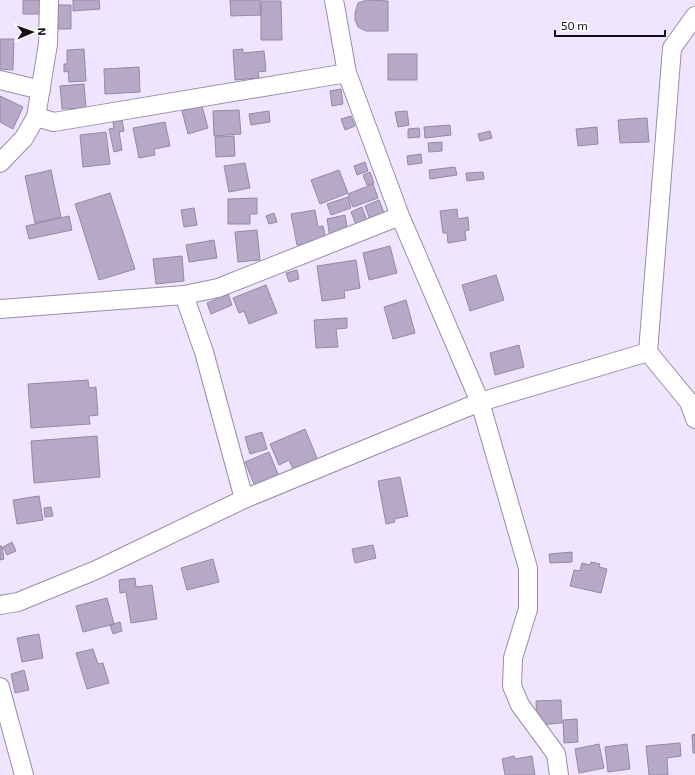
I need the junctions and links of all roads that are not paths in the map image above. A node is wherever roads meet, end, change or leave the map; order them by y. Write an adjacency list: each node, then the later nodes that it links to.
1 (49, 0): 6 (street)
2 (334, 0): 4 (street)
3 (695, 16): 12 (street)
4 (347, 73): 7 (street); 9 (street)
5 (0, 80): 6 (street)
6 (41, 90): 7 (street)
7 (36, 117): 8 (street)
8 (0, 164)
9 (400, 216): 10 (street); 13 (street)
10 (184, 295): 11 (street); 15 (street)
11 (0, 309)
12 (648, 352): 13 (street); 14 (street)
13 (480, 402): 15 (street); 19 (street)
14 (695, 419)
15 (244, 499): 16 (street)
16 (0, 605)
17 (0, 687): 18 (street)
18 (24, 775)
19 (559, 775)

